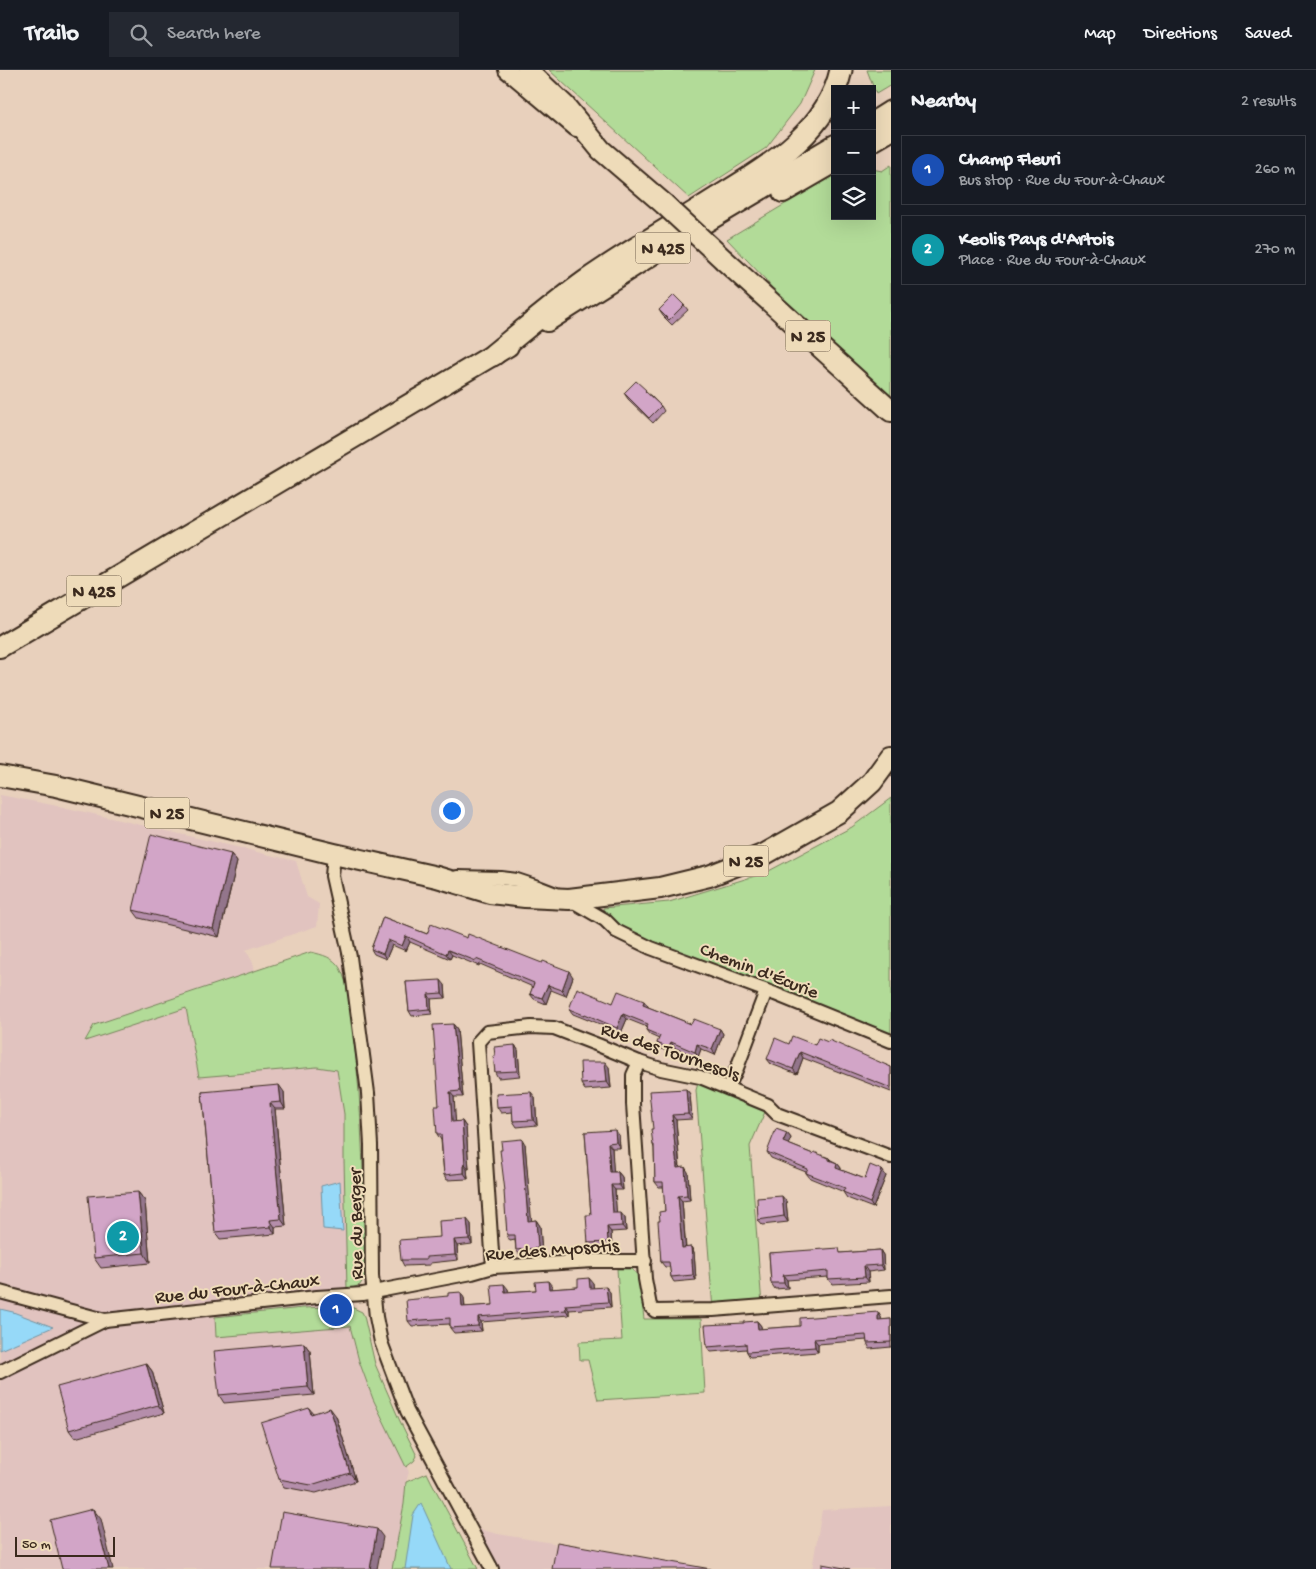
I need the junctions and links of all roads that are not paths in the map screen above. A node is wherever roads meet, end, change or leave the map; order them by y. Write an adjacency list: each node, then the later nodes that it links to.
1 (507, 70): 9 (street)
2 (527, 70): 9 (main road)
3 (840, 70): 11 (highway)
4 (891, 112): 5 (main road)
5 (876, 121)
6 (891, 130): 7 (main road)
7 (876, 139)
8 (831, 147): 11 (main road, N 425)
9 (601, 150): 12 (main road, N 25, bridge)
10 (831, 164): 11 (main road, N 425)
11 (494, 355): 13 (main road, N 425)
12 (891, 412)
13 (0, 647)
14 (891, 756): 17 (main road, N 25)
15 (0, 776): 16 (main road, N 25)
16 (334, 854): 18 (main road, N 25); 27 (street, Rue du Berger)
17 (610, 894): 18 (main road, N 25); 19 (street)
18 (569, 899): 19 (street, Chemin d'Écurie)
19 (605, 920): 20 (street, Chemin d'Écurie)
20 (766, 991): 21 (street, Chemin d'Écurie); 23 (street)
21 (891, 1041)
22 (639, 1062): 23 (street, Rue des Tournesols); 25 (street); 26 (street, Rue des Tournesols)
23 (728, 1088): 24 (street, Rue des Tournesols)
24 (891, 1157)
25 (645, 1261): 26 (street, Rue des Myosotis); 29 (street)
26 (493, 1267): 27 (street, Rue des Myosotis)
27 (374, 1291): 30 (street, Rue du Four-à-Chaux); 32 (street, Rue du Berger)
28 (0, 1292): 30 (street, Rue du Four-à-Chaux)
29 (891, 1296)
30 (105, 1320): 31 (street, Rue du Four-à-Chaux)
31 (0, 1372)
32 (492, 1569)

